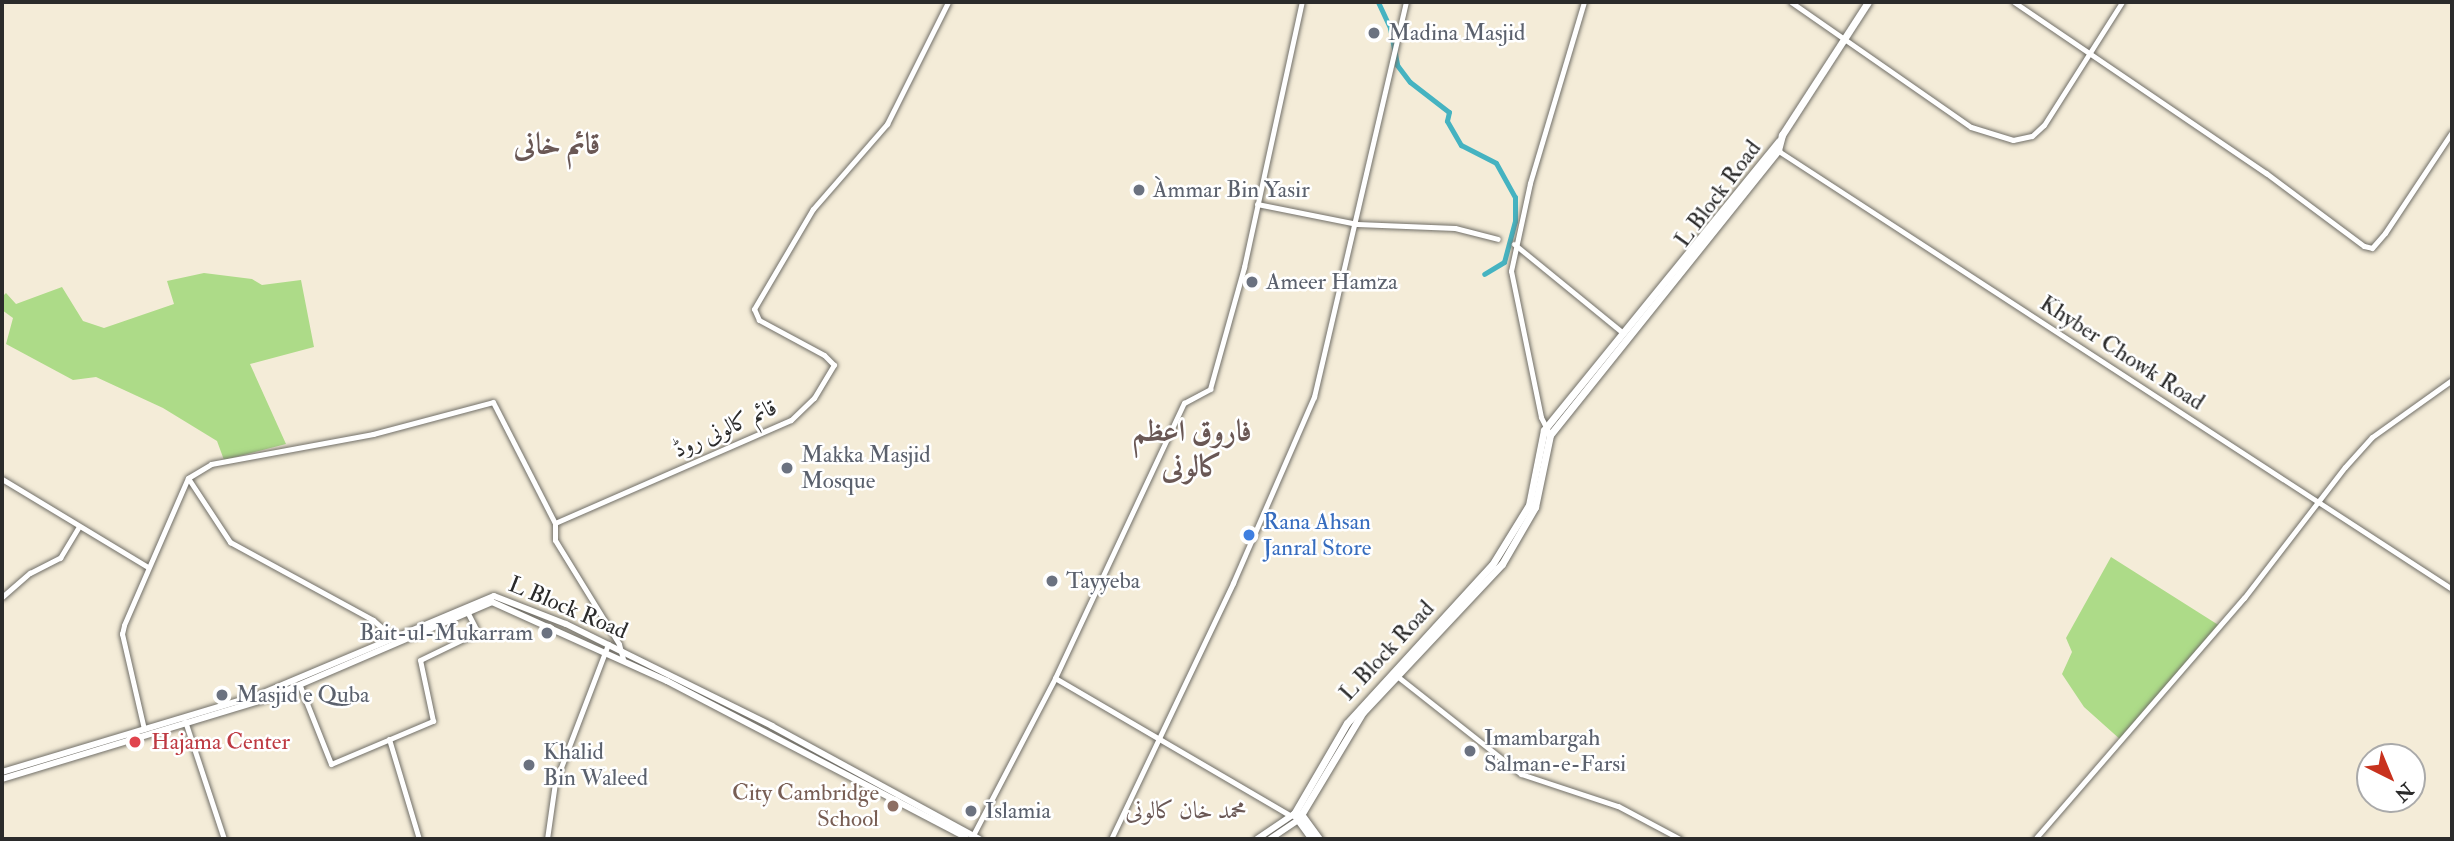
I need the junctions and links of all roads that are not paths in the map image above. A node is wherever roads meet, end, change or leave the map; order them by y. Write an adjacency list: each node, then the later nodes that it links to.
1 (948, 2): 24 (street, قائم کالونی روڈ)
2 (1301, 2): 13 (street)
3 (1406, 2): 14 (street)
4 (1584, 2): 16 (street)
5 (1791, 2): 9 (street)
6 (1868, 2): 9 (main road)
7 (2014, 2): 10 (street)
8 (2122, 2): 10 (street)
9 (1844, 39): 10 (street); 12 (main road)
10 (2089, 54): 11 (street)
11 (2452, 132)
12 (1776, 146): 17 (main road, L Block Road); 19 (main road, L Block Road); 23 (street, Khyber Chowk Road)
13 (1257, 204): 14 (street); 35 (street)
14 (1357, 224): 15 (street); 39 (street)
15 (1498, 239)
16 (1513, 244): 17 (street); 19 (street)
17 (1623, 333): 19 (main road, L Block Road)
18 (2452, 380): 23 (street)
19 (1547, 432): 22 (main road, L Block Road)
20 (2, 478): 25 (street)
21 (188, 478): 24 (street); 26 (street); 30 (street)
22 (1535, 494): 34 (main road, L Block Road); 43 (main road, L Block Road)
23 (2320, 503): 27 (street, Khyber Chowk Road); 54 (street)
24 (555, 523): 32 (street)
25 (78, 528): 26 (street); 28 (street)
26 (148, 567): 38 (street)
27 (2452, 589)
28 (2, 597)
29 (467, 611): 31 (main road, L Block Road); 36 (main road, L Block Road); 40 (street)
30 (394, 638): 31 (main road, L Block Road); 37 (main road, L Block Road)
31 (606, 648): 32 (main road, L Block Road); 33 (main road, L Block Road); 47 (street)
32 (621, 651): 33 (street); 44 (main road, L Block Road)
33 (622, 660): 44 (main road, L Block Road)
34 (1397, 676): 43 (main road, L Block Road); 53 (street)
35 (1055, 678): 39 (street); 44 (street)
36 (300, 686): 37 (main road, L Block Road); 40 (street)
37 (185, 720): 38 (main road, L Block Road); 42 (main road, L Block Road); 45 (street)
38 (144, 729): 41 (main road, L Block Road)
39 (1161, 738): 43 (street); 48 (street)
40 (389, 739): 46 (street)
41 (2, 772)
42 (2, 779)
43 (1297, 816): 49 (main road, L Block Road); 50 (main road, L Block Road); 51 (main road); 52 (main road)
44 (974, 838)
45 (224, 839)
46 (419, 839)
47 (547, 839)
48 (1111, 839)
49 (1257, 839)
50 (1270, 839)
51 (1312, 839)
52 (1319, 839)
53 (1680, 839)
54 (2035, 839)

